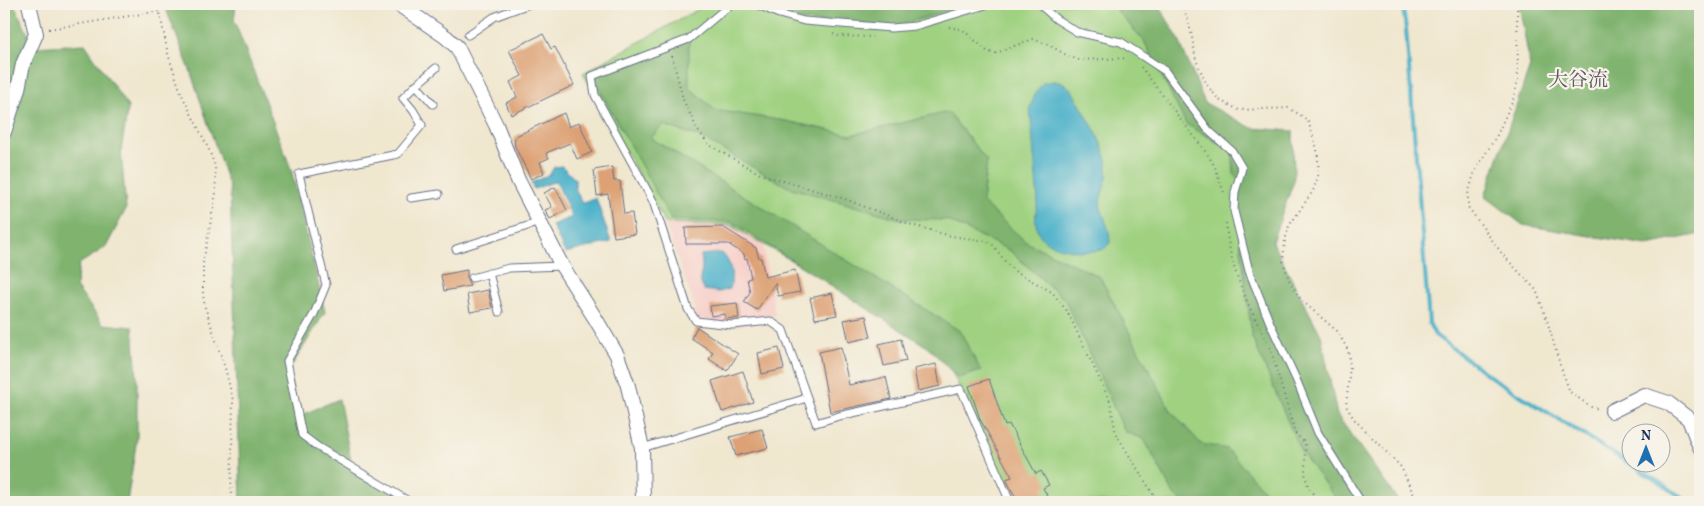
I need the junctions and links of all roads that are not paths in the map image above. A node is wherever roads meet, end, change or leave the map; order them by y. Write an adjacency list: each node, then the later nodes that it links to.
1 (29, 4): 12 (street)
2 (398, 4): 15 (street)
3 (529, 4): 8 (lane)
4 (731, 4): 21 (lane)
5 (756, 4): 6 (lane)
6 (989, 4)
7 (1038, 4): 30 (lane)
8 (468, 35)
9 (436, 68): 10 (lane)
10 (416, 85): 11 (lane); 27 (lane)
11 (433, 104)
12 (4, 132)
13 (439, 194): 14 (lane)
14 (410, 198)
15 (540, 222): 16 (lane); 17 (street)
16 (456, 249)
17 (562, 266): 18 (lane); 26 (street)
18 (489, 274): 19 (lane); 20 (lane)
19 (472, 278)
20 (499, 312)
21 (807, 398): 26 (lane); 29 (lane)
22 (1612, 410): 24 (street)
23 (1700, 410): 24 (street)
24 (1689, 419): 25 (street)
25 (1700, 446)
26 (642, 448): 28 (street)
27 (410, 502)
28 (642, 502)
29 (1010, 502)
30 (1361, 502)

